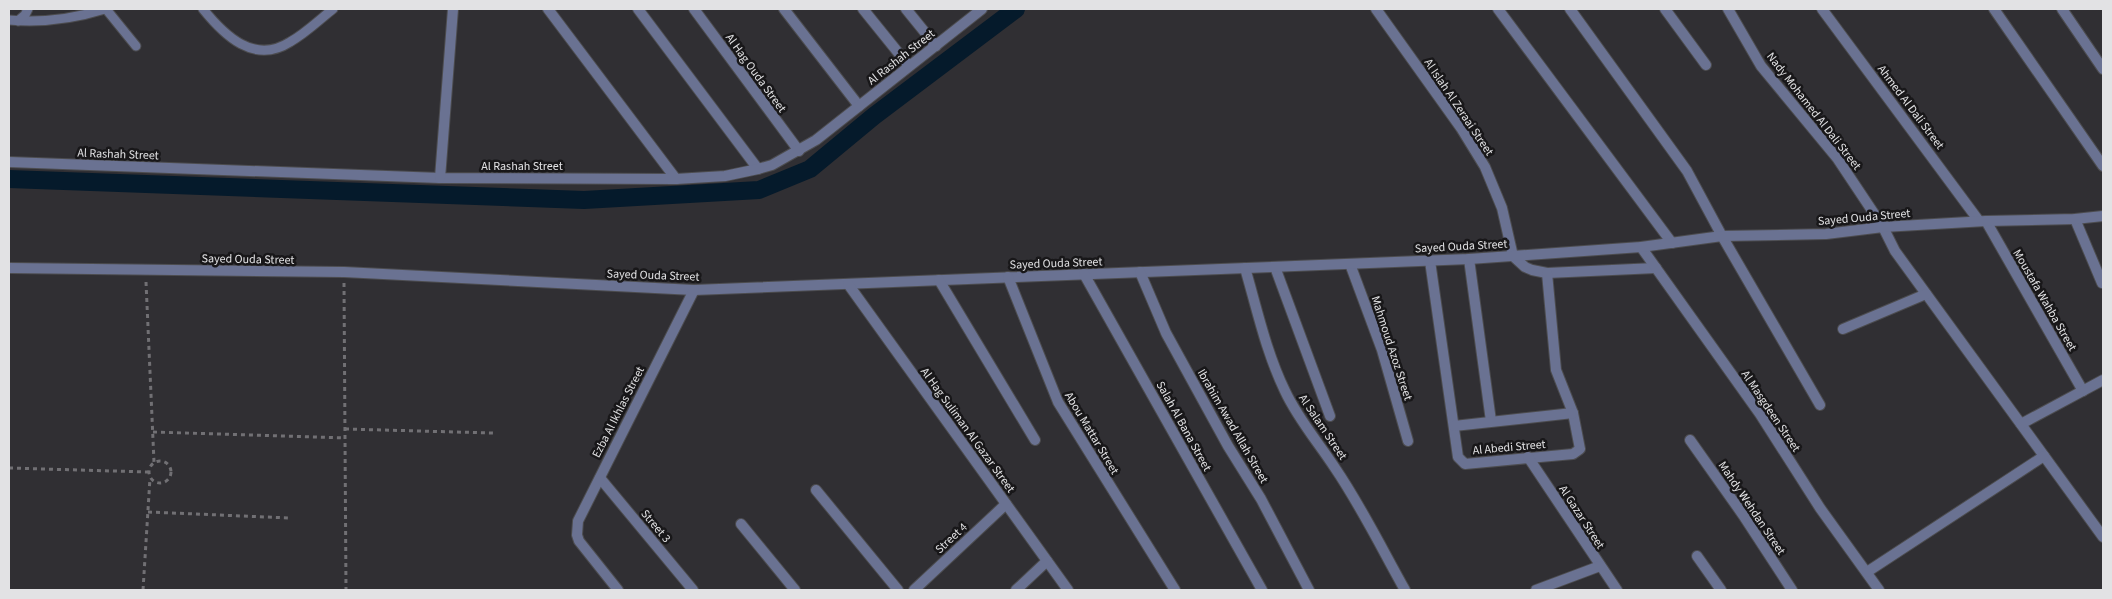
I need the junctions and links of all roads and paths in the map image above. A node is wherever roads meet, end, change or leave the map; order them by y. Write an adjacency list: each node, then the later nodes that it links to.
1 (28, 9): 22 (lane)
2 (105, 9): 21 (lane); 23 (lane)
3 (203, 9): 4 (lane)
4 (333, 9)
5 (453, 9): 33 (street)
6 (548, 9): 34 (street)
7 (638, 9): 32 (street)
8 (694, 9): 29 (street, Al Hag Ouda Street)
9 (784, 9): 28 (street)
10 (863, 9): 26 (street)
11 (906, 9): 24 (street)
12 (982, 9): 24 (street, Al Rashah Street)
13 (1376, 9): 42 (street, Al Islah Al Zeraai Street)
14 (1498, 9): 40 (street)
15 (1570, 9): 39 (street)
16 (1665, 9): 25 (street)
17 (1728, 9): 38 (street, Nady Mohamed Al Dali Street)
18 (1822, 9): 37 (street, Ahmed Al Dali Street)
19 (1994, 9): 31 (street)
20 (2062, 9): 27 (street)
21 (81, 12): 22 (lane)
22 (13, 21)
23 (136, 46)
24 (936, 46): 26 (street, Al Rashah Street)
25 (1706, 65)
26 (909, 66): 28 (street, Al Rashah Street)
27 (2103, 69)
28 (859, 106): 29 (street, Al Rashah Street)
29 (798, 151): 32 (street, Al Rashah Street)
30 (9, 162): 33 (street, Al Rashah Street)
31 (2103, 166)
32 (758, 169): 34 (street, Al Rashah Street)
33 (440, 178): 34 (street, Al Rashah Street)
34 (676, 179)
35 (2103, 216): 36 (street, Sayed Ouda Street)
36 (2074, 219): 37 (street, Sayed Ouda Street); 57 (street)
37 (1982, 221): 38 (street, Sayed Ouda Street); 63 (street, Moustafa Wahba Street)
38 (1883, 227): 39 (street, Sayed Ouda Street); 60 (street, Nady Mohamed Al Dali Street)
39 (1722, 236): 40 (street, Sayed Ouda Street); 64 (street)
40 (1672, 243): 41 (street, Sayed Ouda Street)
41 (1641, 247): 42 (street, Sayed Ouda Street); 49 (street, Al Masgdeen Street)
42 (1513, 256): 43 (street, Sayed Ouda Street); 53 (street)
43 (1470, 259): 44 (street, Sayed Ouda Street); 67 (street)
44 (1430, 261): 45 (street, Sayed Ouda Street); 69 (street, Al Abedi Street)
45 (1350, 264): 46 (street, Sayed Ouda Street); 76 (street, Mahmoud Azoz Street)
46 (1275, 267): 48 (street, Sayed Ouda Street); 66 (street)
47 (9, 268): 50 (street, Sayed Ouda Street)
48 (1245, 268): 52 (street, Sayed Ouda Street); 106 (street, Al Salam Street)
49 (1656, 268): 53 (street); 93 (street, Al Masgdeen Street)
50 (145, 270): 51 (street, Sayed Ouda Street); 71 (path)
51 (344, 272): 59 (street, Sayed Ouda Street); 70 (path)
52 (1140, 272): 54 (street, Sayed Ouda Street); 105 (street, Ibrahim Awad Allah Street)
53 (1547, 273): 65 (street, Al Abedi Street)
54 (1084, 274): 55 (street, Sayed Ouda Street); 104 (street, Salah Al Bana Street)
55 (1008, 277): 56 (street, Sayed Ouda Street); 103 (street, Abou Mattar Street)
56 (939, 280): 58 (street, Sayed Ouda Street); 74 (street)
57 (2102, 283)
58 (848, 284): 59 (street, Sayed Ouda Street); 85 (street, Al Hag Suliman Al Gazar Street)
59 (694, 290): 83 (street, Ezba Al Ikhlas Street)
60 (1926, 294): 61 (street); 68 (street, Nady Mohamed Al Dali Street)
61 (1843, 329)
62 (2103, 380): 63 (street)
63 (2083, 391): 68 (street)
64 (1820, 405)
65 (1573, 413): 67 (street); 78 (street, Al Abedi Street)
66 (1330, 416)
67 (1491, 421): 69 (street)
68 (2021, 424): 77 (street, Nady Mohamed Al Dali Street)
69 (1454, 426): 78 (street, Al Abedi Street)
70 (345, 429): 72 (path); 73 (path)
71 (153, 432): 73 (path); 79 (path)
72 (493, 433)
73 (345, 438): 95 (path)
74 (1035, 440)
75 (1690, 440): 110 (street, Mahdy Wehdan Street)
76 (1408, 441)
77 (2044, 456): 89 (street, Nady Mohamed Al Dali Street); 93 (street)
78 (1528, 457): 92 (street, Al Gazar Street)
79 (154, 462): 81 (path); 82 (path)
80 (9, 468): 81 (path)
81 (148, 472): 82 (path)
82 (150, 478): 86 (path)
83 (600, 478): 96 (street, Ezba Al Ikhlas Street); 97 (street, Street 3)
84 (816, 490): 99 (street)
85 (1006, 504): 91 (street, Al Hag Suliman Al Gazar Street); 100 (street, Street 4)
86 (148, 512): 87 (path); 94 (path)
87 (290, 518)
88 (741, 524): 98 (street)
89 (2103, 536)
90 (1697, 556): 109 (street)
91 (1047, 561): 101 (street); 102 (street, Al Hag Suliman Al Gazar Street)
92 (1600, 566): 107 (street); 108 (street, Al Gazar Street)
93 (1867, 572): 111 (street, Al Masgdeen Street)
94 (143, 590)
95 (346, 590)
96 (618, 590)
97 (693, 590)
98 (795, 590)
99 (898, 590)
100 (914, 590)
101 (1016, 590)
102 (1068, 590)
103 (1175, 590)
104 (1262, 590)
105 (1310, 590)
106 (1405, 590)
107 (1536, 590)
108 (1617, 590)
109 (1721, 590)
110 (1792, 590)
111 (1879, 590)

